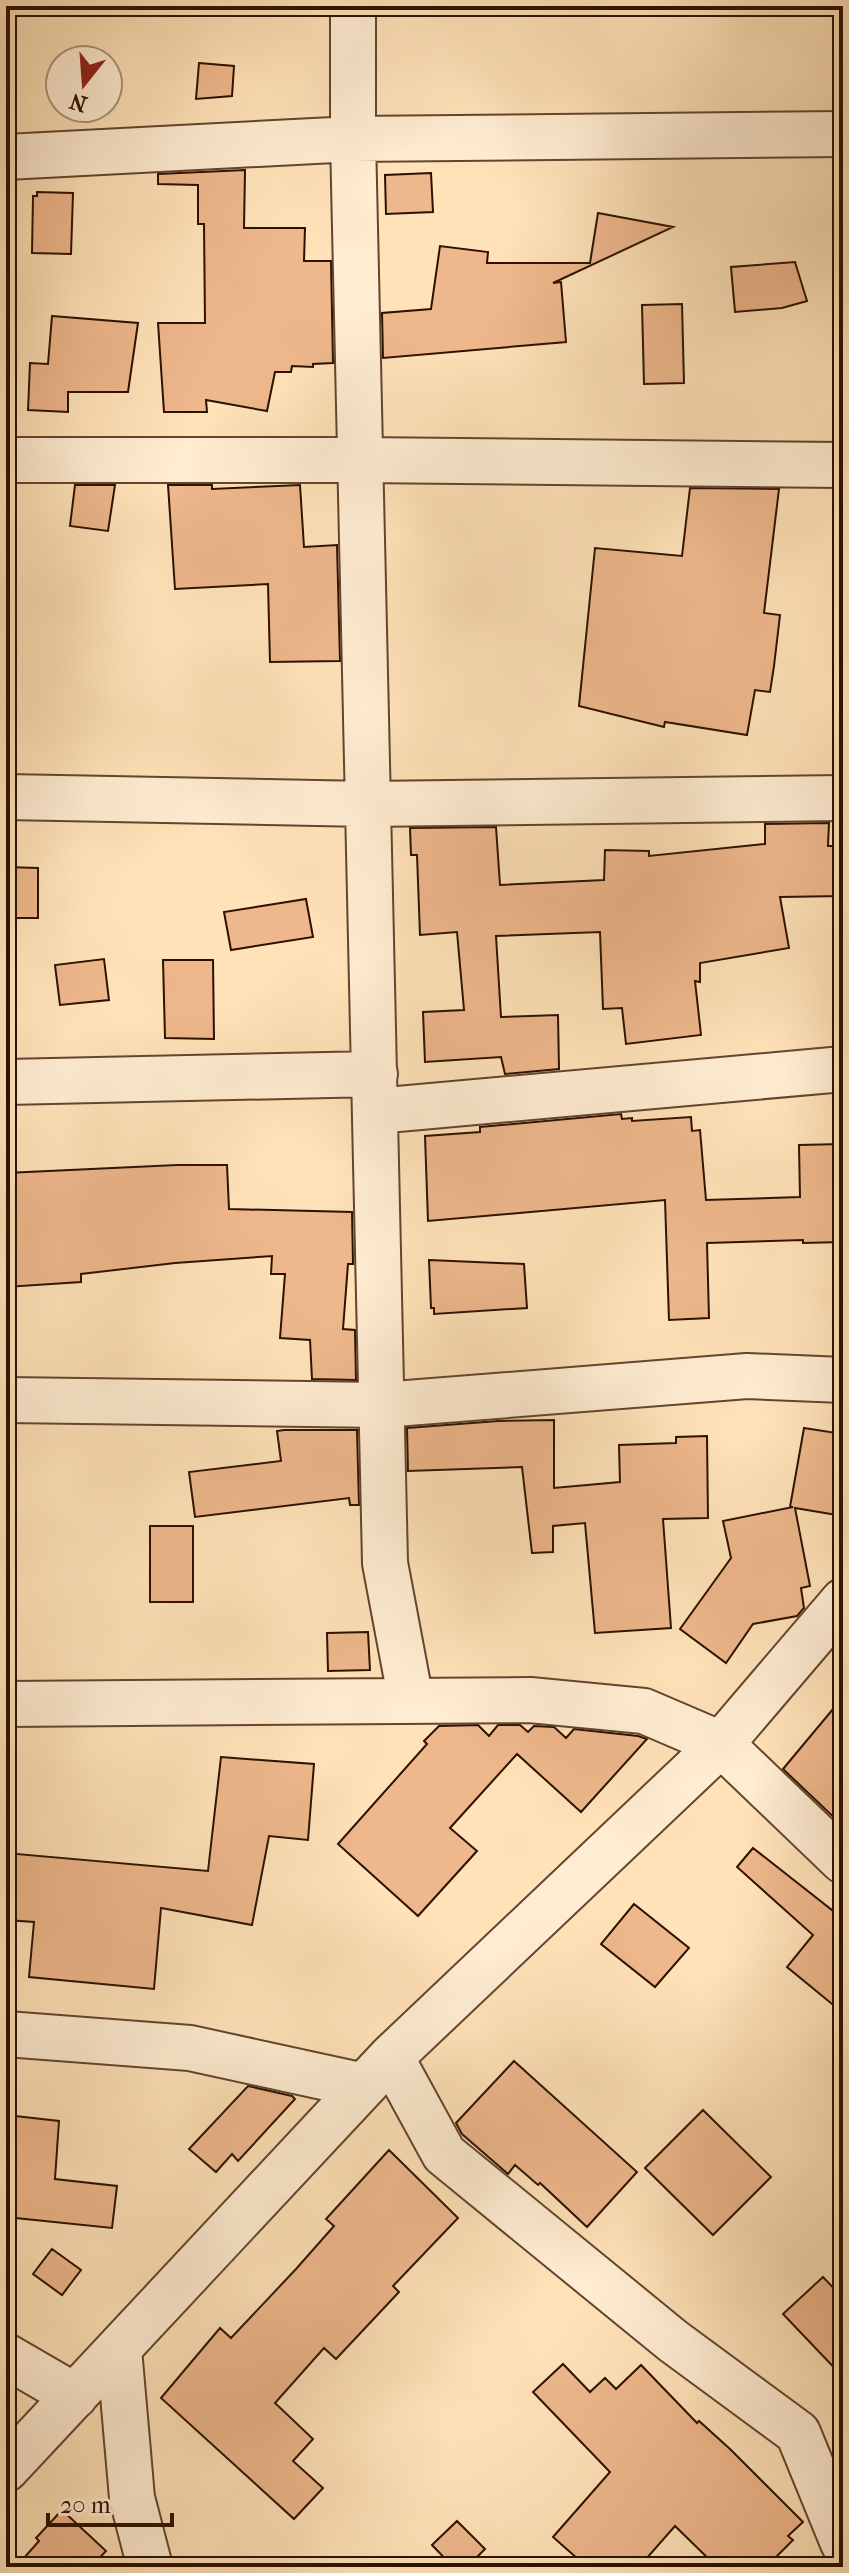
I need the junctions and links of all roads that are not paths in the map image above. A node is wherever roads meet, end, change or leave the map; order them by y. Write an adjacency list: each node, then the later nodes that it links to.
1 (353, 6): 3 (street)
2 (843, 134): 3 (street)
3 (353, 139): 4 (street); 6 (street)
4 (6, 157)
5 (6, 460): 6 (street)
6 (361, 460): 7 (street); 10 (street)
7 (843, 465)
8 (6, 797): 10 (street)
9 (843, 798): 10 (street)
10 (367, 804): 13 (street)
11 (843, 1069): 13 (street)
12 (6, 1082): 13 (street)
13 (375, 1092): 16 (street)
14 (843, 1380): 16 (street)
15 (6, 1400): 16 (street)
16 (382, 1405): 18 (street)
17 (843, 1601): 20 (street)
18 (411, 1701): 19 (street); 20 (street)
19 (6, 1704)
20 (721, 1744): 21 (street); 23 (street)
21 (843, 1861)
22 (6, 2034): 23 (street)
23 (378, 2072): 24 (street); 28 (street)
24 (119, 2349): 26 (street); 29 (street)
25 (6, 2356): 26 (street)
26 (75, 2396): 27 (street)
27 (6, 2469)
28 (843, 2543)
29 (150, 2567)

